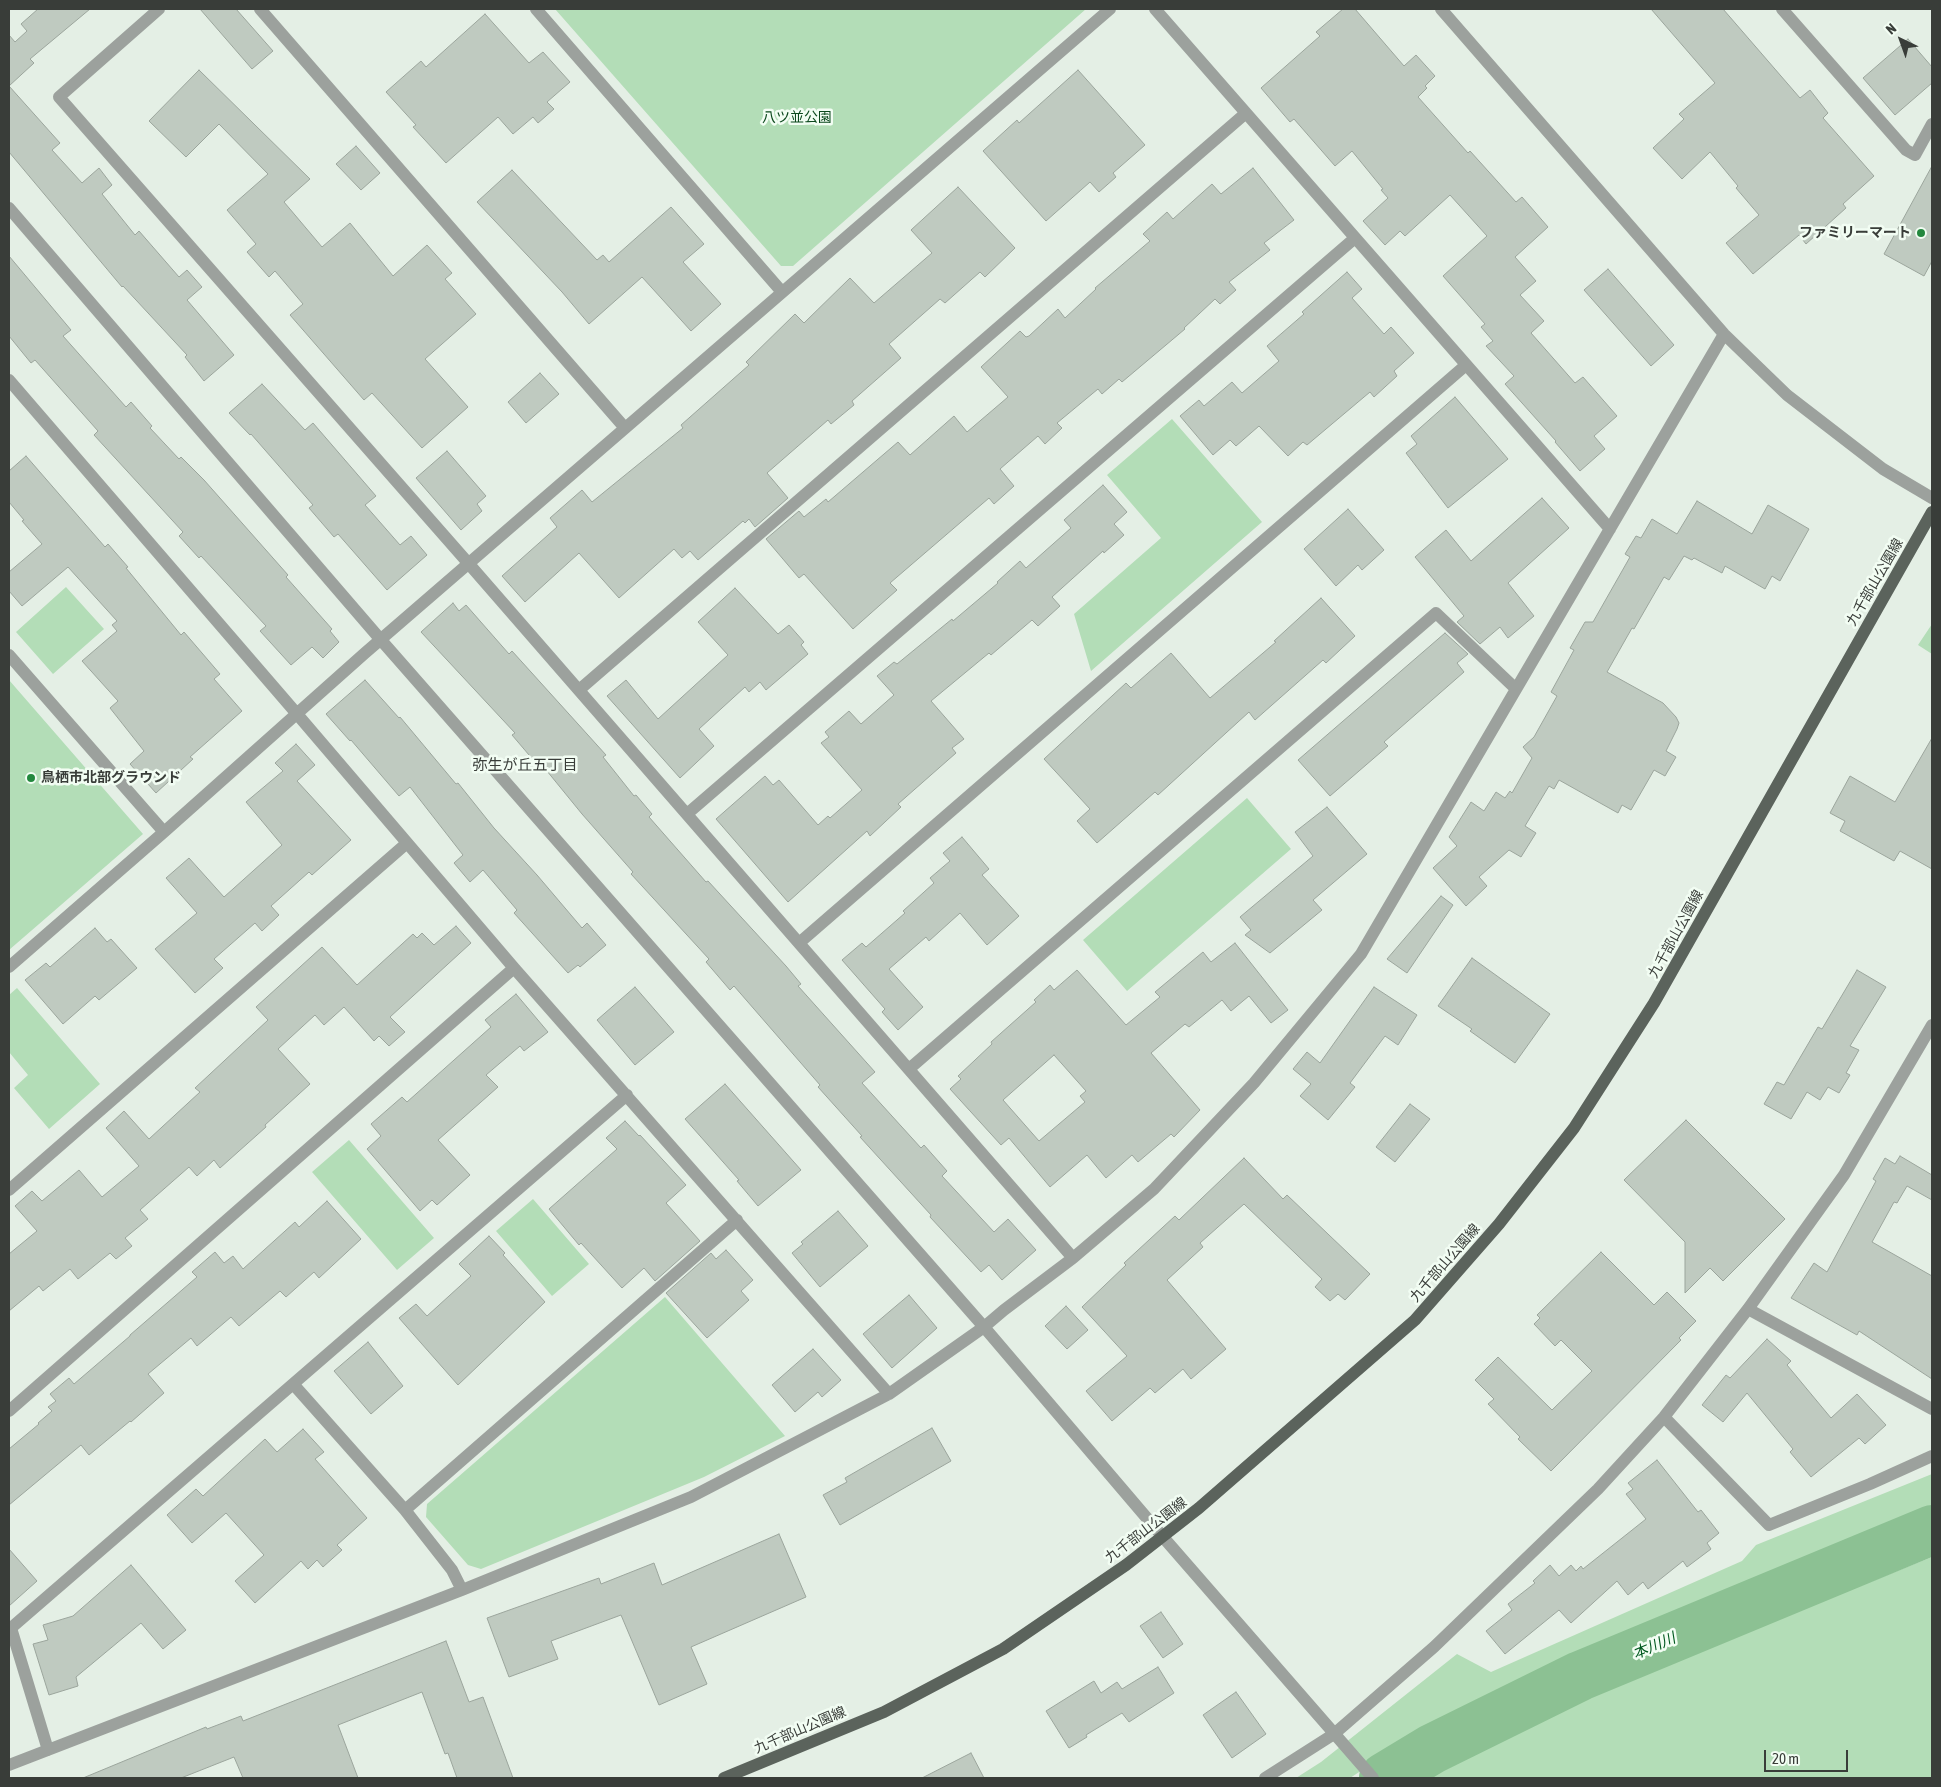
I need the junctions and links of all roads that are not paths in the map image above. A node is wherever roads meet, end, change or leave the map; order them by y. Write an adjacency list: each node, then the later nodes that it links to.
1 (159, 9): 20 (street)
2 (260, 9): 16 (street)
3 (536, 9): 12 (street)
4 (1110, 9): 12 (street)
5 (1155, 9): 8 (street)
6 (1441, 9): 13 (street)
7 (1782, 9): 9 (street)
8 (1246, 113): 11 (street); 24 (street)
9 (1932, 124)
10 (9, 208): 21 (street)
11 (1355, 238): 14 (street); 26 (street)
12 (782, 292): 16 (street)
13 (1724, 334): 17 (street); 19 (street)
14 (1466, 365): 19 (street); 29 (street)
15 (9, 380): 25 (street)
16 (624, 428): 20 (street)
17 (1932, 498)
18 (1932, 512): 47 (main road, 九千部山公園線)
19 (1610, 529): 23 (street)
20 (469, 564): 21 (street); 24 (street)
21 (381, 640): 25 (street); 39 (street)
22 (9, 655): 27 (street)
23 (1516, 689): 33 (street); 37 (street)
24 (579, 690): 26 (street)
25 (298, 714): 27 (street); 28 (street)
26 (687, 814): 29 (street)
27 (164, 832): 30 (street)
28 (408, 843): 31 (street); 35 (street)
29 (799, 943): 33 (street)
30 (9, 967)
31 (514, 968): 34 (street); 43 (street)
32 (1932, 1025): 38 (street)
33 (909, 1069): 37 (street)
34 (627, 1095): 36 (street); 40 (street)
35 (9, 1190)
36 (737, 1220): 41 (street); 46 (street)
37 (1073, 1258): 39 (street)
38 (1748, 1309): 42 (street); 44 (street)
39 (984, 1327): 41 (street); 47 (street)
40 (294, 1385): 46 (street); 50 (street)
41 (890, 1394): 48 (street)
42 (1932, 1409)
43 (9, 1411)
44 (1664, 1417): 45 (street); 49 (street)
45 (1932, 1456)
46 (405, 1510): 48 (street)
47 (1163, 1537): 49 (street); 52 (main road, 九千部山公園線)
48 (462, 1590): 50 (street)
49 (1334, 1734): 53 (street); 54 (street)
50 (48, 1750): 51 (street)
51 (9, 1764)
52 (724, 1778)
53 (1265, 1778)
54 (1373, 1778)

